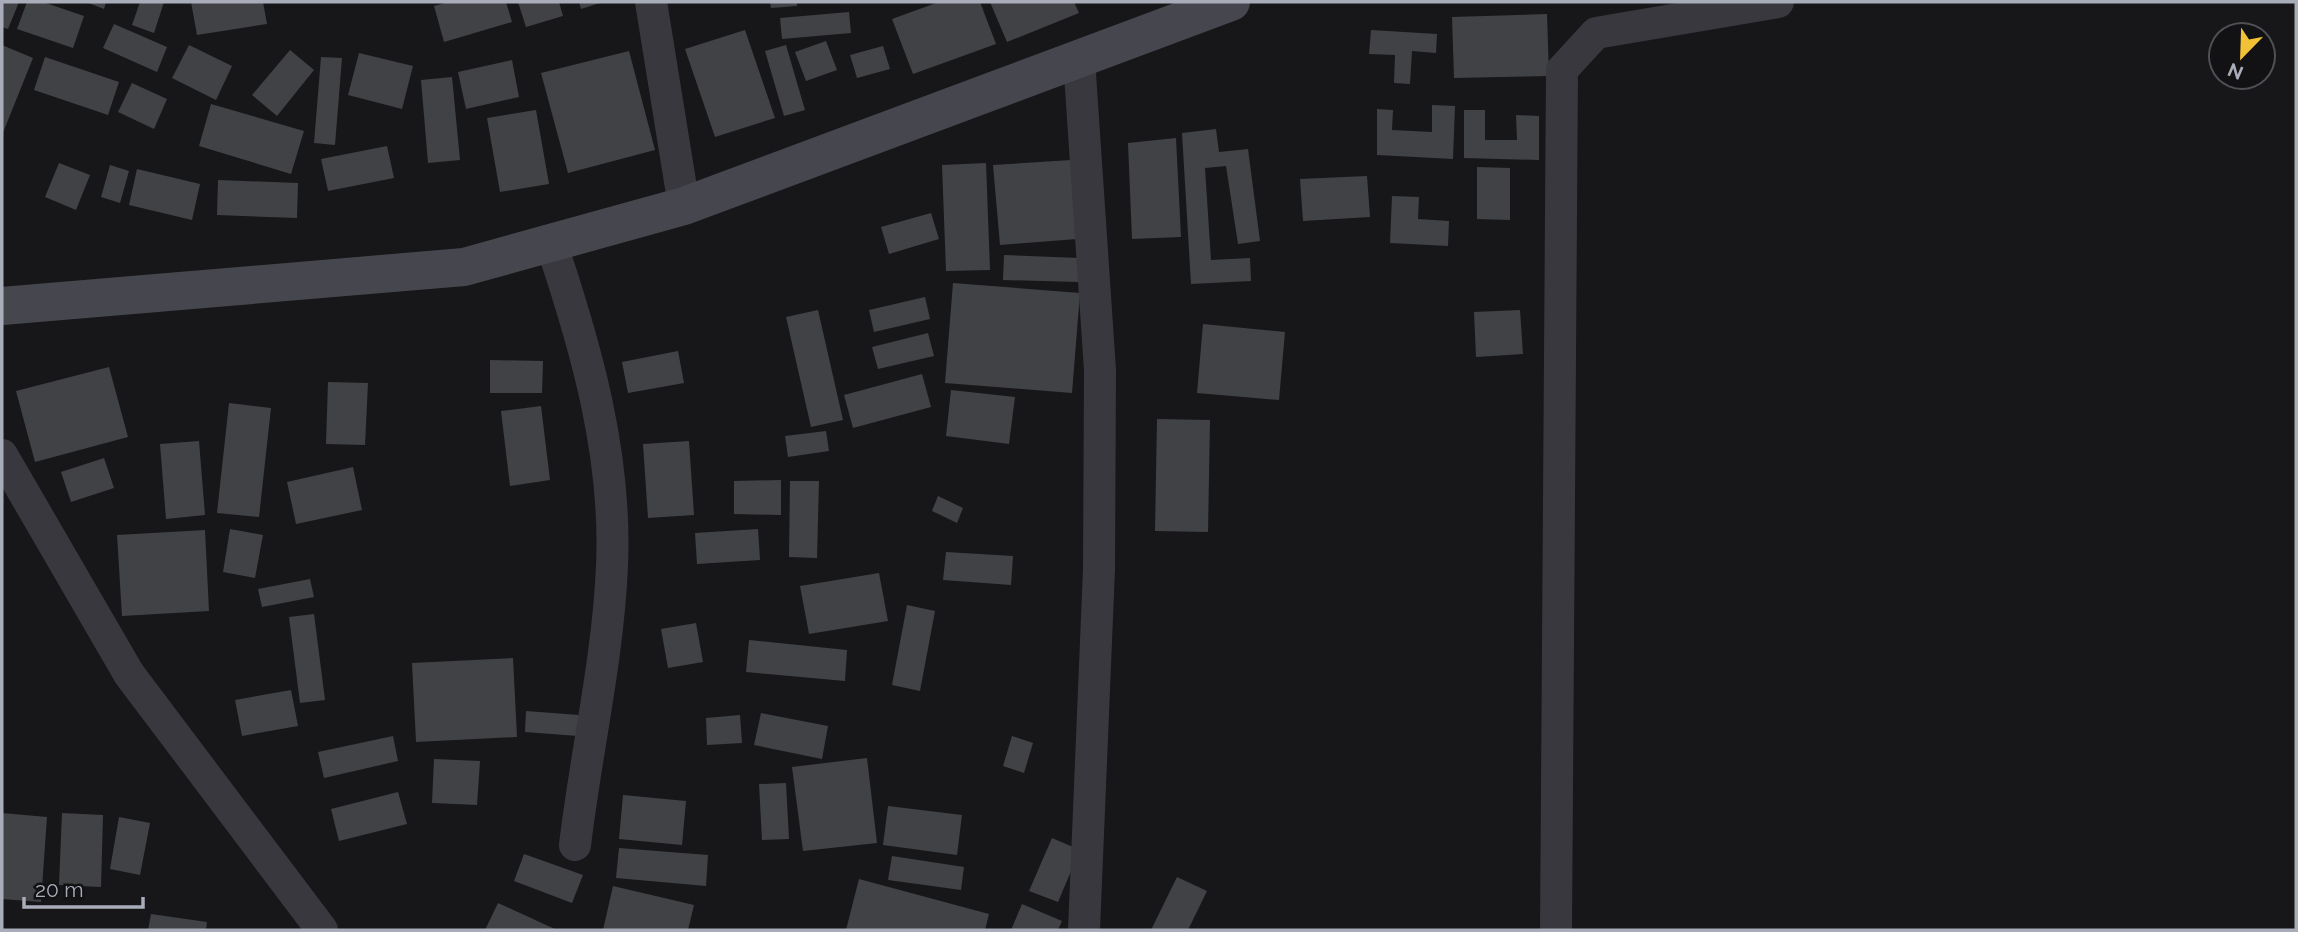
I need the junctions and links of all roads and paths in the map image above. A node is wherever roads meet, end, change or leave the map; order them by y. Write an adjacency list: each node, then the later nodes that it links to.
1 (651, 2): 5 (street)
2 (1231, 2): 4 (main road)
3 (1778, 2): 12 (street)
4 (1079, 59): 5 (main road); 11 (street)
5 (684, 206): 6 (main road)
6 (551, 243): 7 (main road); 9 (street)
7 (2, 306)
8 (2, 455): 10 (street)
9 (575, 845)
10 (322, 930)
11 (1084, 930)
12 (1556, 930)

